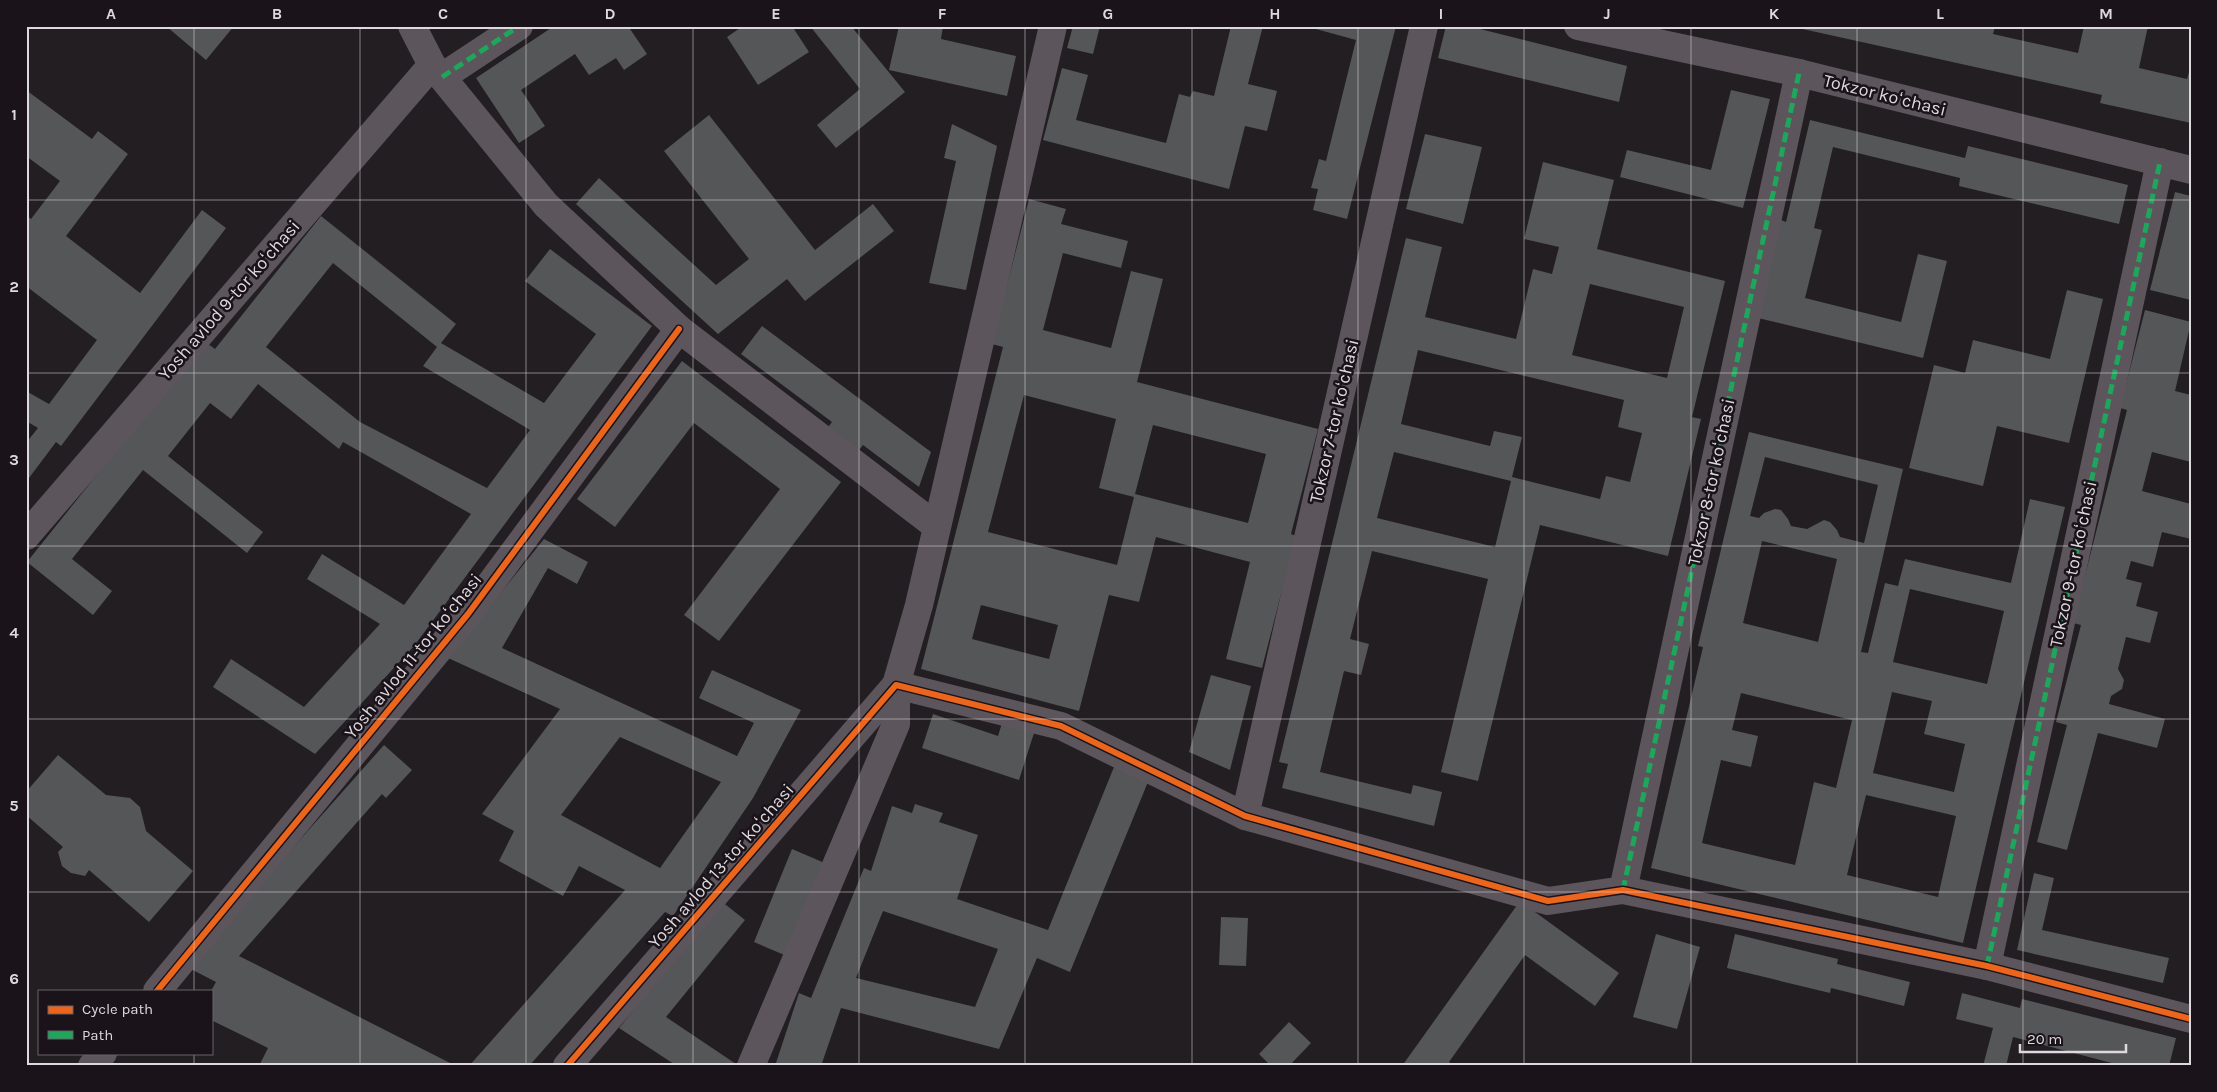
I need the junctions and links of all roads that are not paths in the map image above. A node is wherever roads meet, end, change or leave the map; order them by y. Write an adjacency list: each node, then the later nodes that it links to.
1 (412, 26): 6 (street)
2 (519, 26): 6 (street, Yosh avlod 9-tor koʻchasi)
3 (1053, 26): 11 (street)
4 (1424, 26): 14 (street, Tokzor 7-tor koʻchasi)
5 (1578, 26): 7 (street, Tokzor koʻchasi)
6 (437, 71): 10 (street); 12 (street, Yosh avlod 9-tor koʻchasi)
7 (1799, 73): 8 (street, Tokzor koʻchasi); 15 (street, Tokzor 8-tor koʻchasi)
8 (2160, 162): 9 (street, Tokzor koʻchasi); 16 (street, Tokzor 9-tor koʻchasi)
9 (2191, 170)
10 (679, 329): 11 (street); 17 (street, Yosh avlod 11-tor koʻchasi)
11 (936, 526): 13 (street)
12 (26, 536)
13 (896, 685): 14 (street); 21 (street, Yosh avlod 13-tor koʻchasi); 22 (street)
14 (1245, 816): 15 (street)
15 (1623, 890): 16 (street)
16 (1987, 966): 18 (street)
17 (157, 990)
18 (2191, 1019)
19 (102, 1054): 20 (street)
20 (92, 1066)
21 (568, 1066)
22 (751, 1066)

